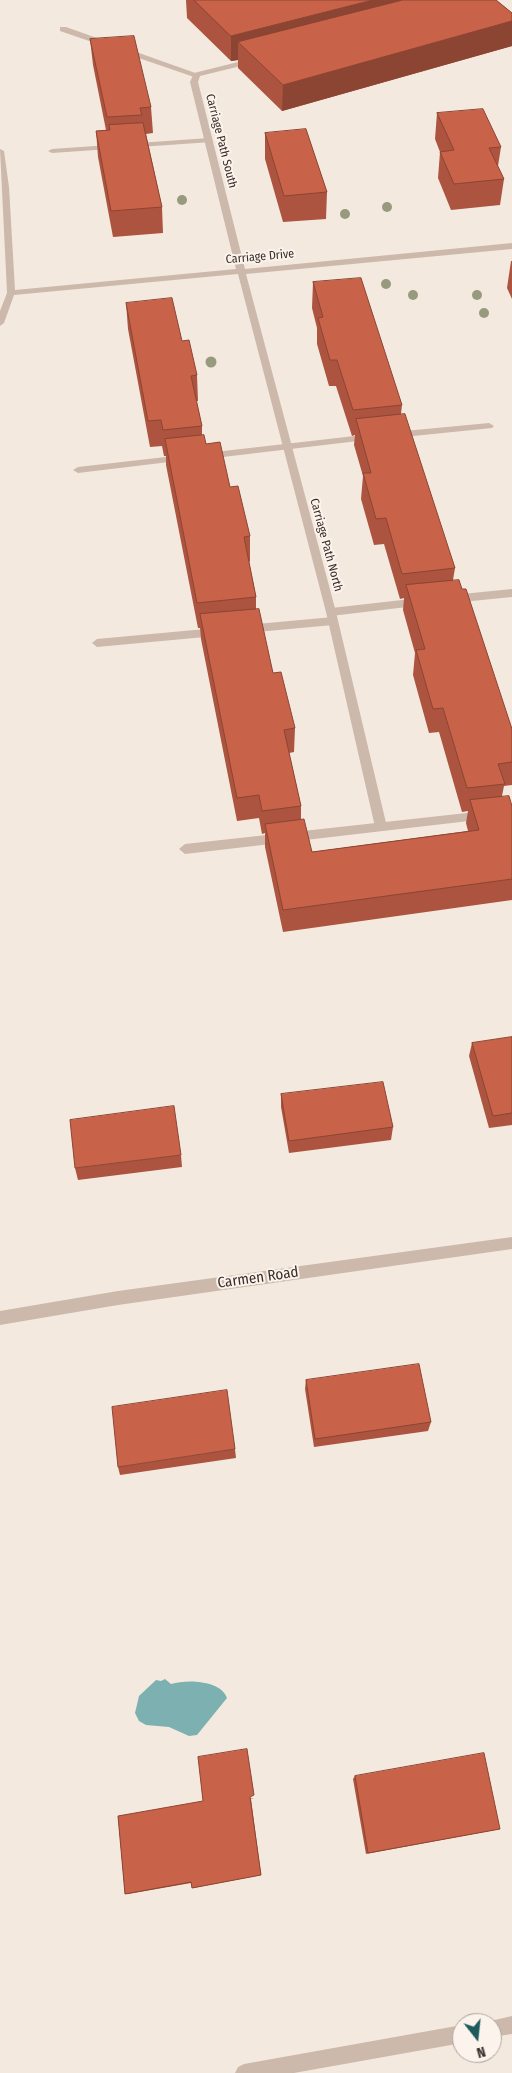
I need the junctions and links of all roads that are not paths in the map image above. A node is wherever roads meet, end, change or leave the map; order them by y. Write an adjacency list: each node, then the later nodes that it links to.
1 (63, 29): 3 (street)
2 (264, 58): 3 (street, Carriage Path South)
3 (197, 75): 4 (street, Carriage Path South)
4 (209, 140): 6 (street); 8 (street, Carriage Path South)
5 (0, 150): 9 (street)
6 (52, 151)
7 (512, 246): 8 (street, Carriage Drive)
8 (241, 271): 9 (street, Carriage Drive); 12 (street, Carriage Path North)
9 (11, 293): 10 (street)
10 (0, 323)
11 (489, 426): 12 (street)
12 (287, 446): 13 (street); 15 (street, Carriage Path North)
13 (78, 470)
14 (512, 593): 15 (street)
15 (332, 617): 16 (street); 18 (street, Carriage Path North)
16 (97, 643)
17 (512, 812): 18 (street)
18 (382, 827): 19 (street)
19 (185, 848)
20 (512, 1242): 21 (street, Carmen Road)
21 (2, 1317)
22 (452, 2036): 23 (street)
23 (244, 2073)

